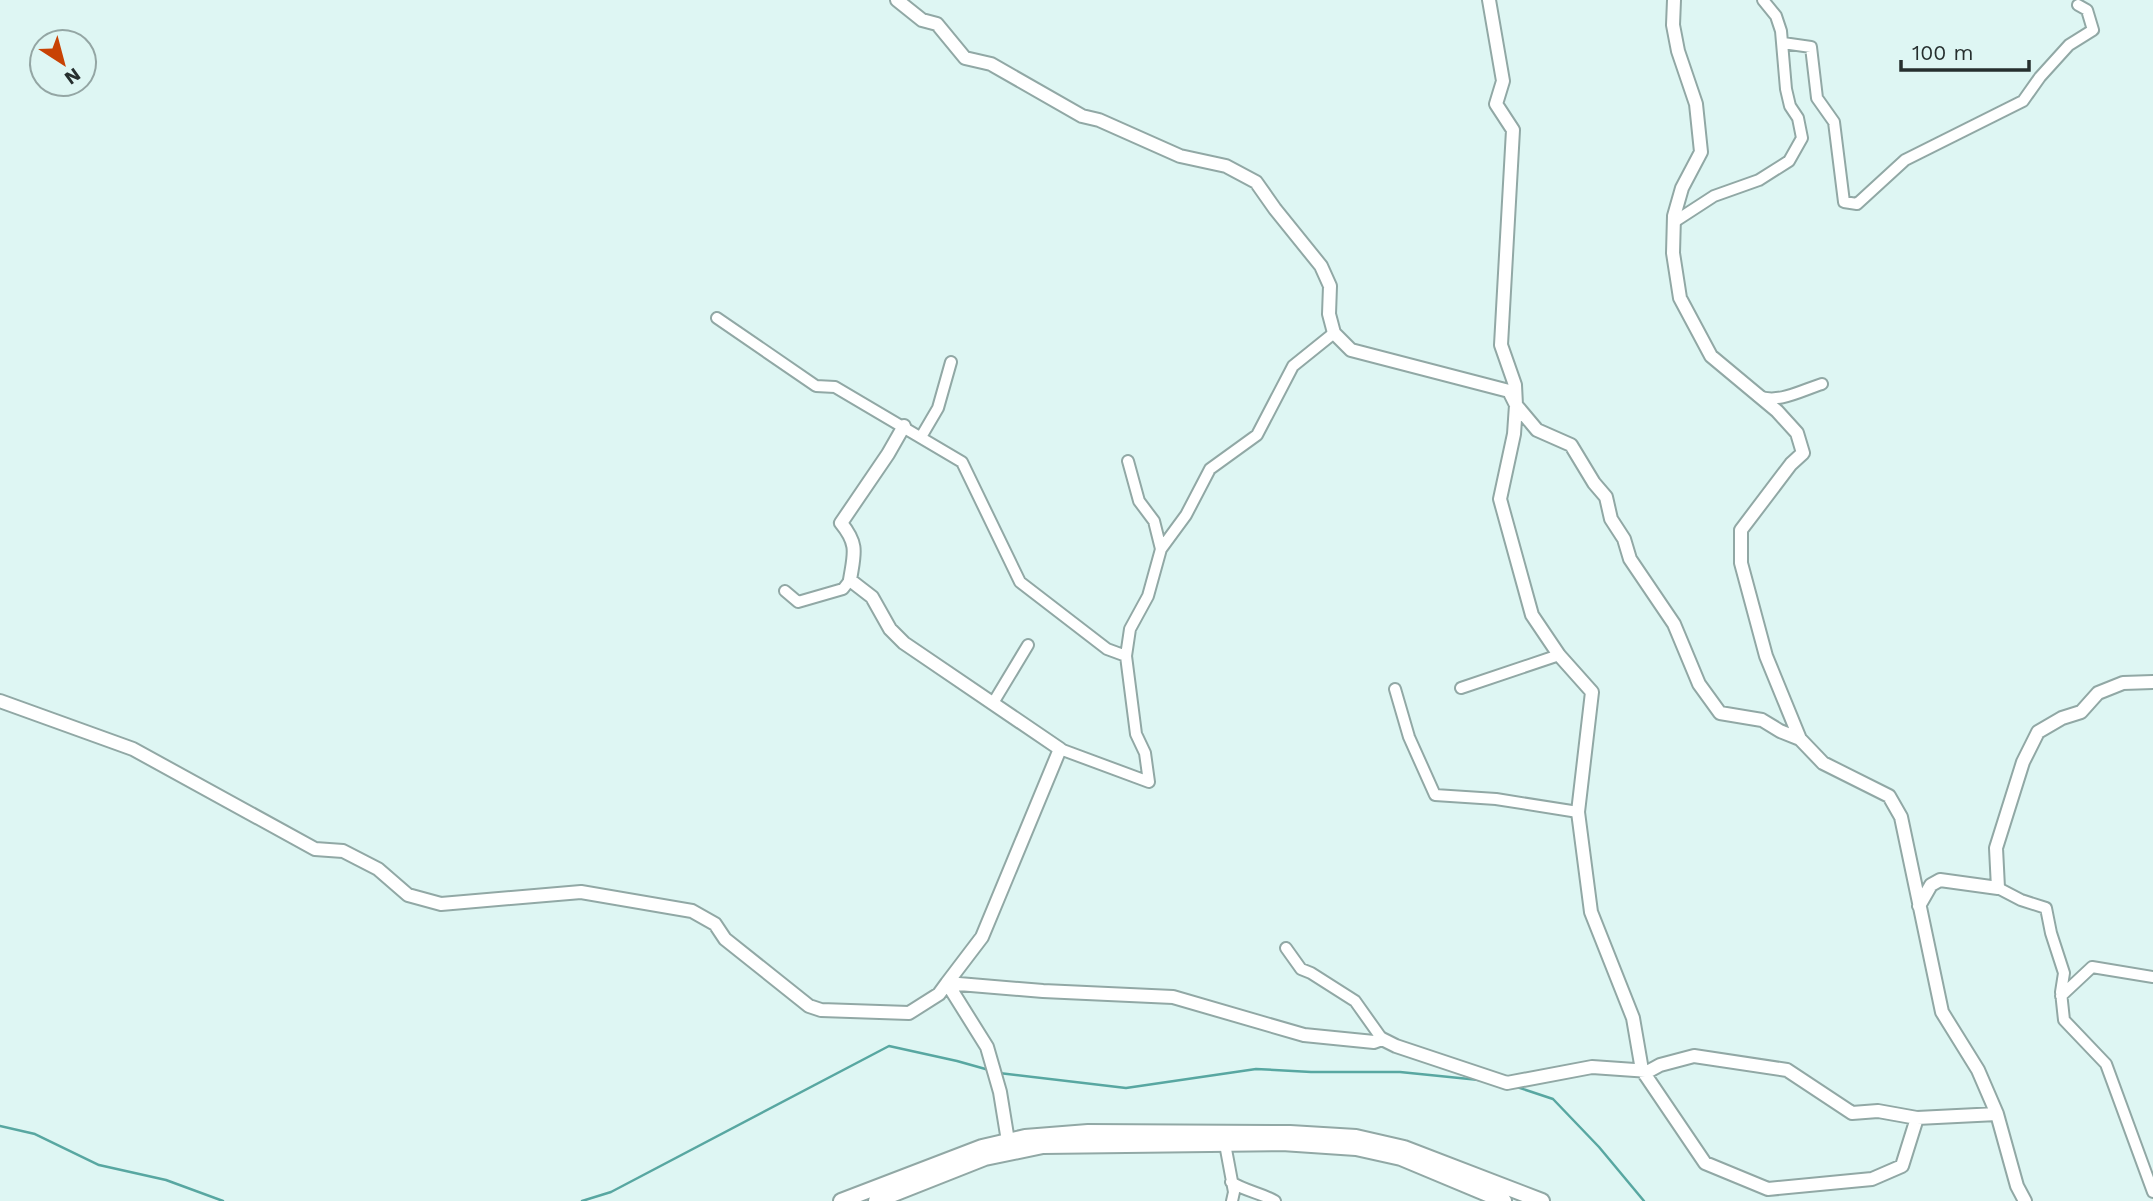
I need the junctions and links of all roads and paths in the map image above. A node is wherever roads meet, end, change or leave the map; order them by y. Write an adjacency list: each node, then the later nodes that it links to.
1 (897, 0): 9 (street)
2 (1489, 0): 13 (street)
3 (1674, 0): 7 (street)
4 (1763, 0): 6 (street)
5 (2078, 5): 6 (street)
6 (1783, 43): 7 (street)
7 (1674, 222): 12 (street)
8 (717, 318): 14 (street)
9 (1335, 333): 13 (street); 17 (street)
10 (951, 362): 15 (street)
11 (1822, 384): 12 (street)
12 (1756, 395): 28 (street)
13 (1516, 405): 21 (street); 28 (street)
14 (904, 426): 15 (street); 18 (street)
15 (921, 437): 22 (street)
16 (1128, 461): 17 (street)
17 (1161, 549): 22 (street)
18 (850, 580): 19 (street); 27 (street)
19 (785, 591)
20 (1028, 645): 27 (street)
21 (1559, 655): 24 (street); 30 (street)
22 (1126, 656): 29 (street)
23 (2153, 682): 31 (street)
24 (1461, 688)
25 (1395, 689): 30 (street)
26 (0, 701): 35 (street)
27 (993, 703): 29 (street)
28 (1800, 738): 32 (street)
29 (1060, 749): 35 (street)
30 (1578, 812): 38 (street)
31 (1998, 888): 32 (street); 36 (street)
32 (1919, 906): 39 (street)
33 (1286, 948): 37 (street)
34 (2153, 977): 36 (street)
35 (947, 983): 37 (street); 41 (street)
36 (2061, 996): 44 (street)
37 (1382, 1038): 38 (street)
38 (1642, 1070): 40 (street); 40 (street)
39 (1997, 1114): 40 (street); 51 (street)
40 (1917, 1118)
41 (1008, 1141): 45 (main road); 50 (main road)
42 (1225, 1144): 43 (street); 46 (main road); 49 (main road)
43 (1231, 1182): 47 (street); 48 (street)
44 (2153, 1192)
45 (841, 1201)
46 (876, 1201)
47 (1232, 1201)
48 (1275, 1201)
49 (1504, 1201)
50 (1542, 1201)
51 (2025, 1201)

